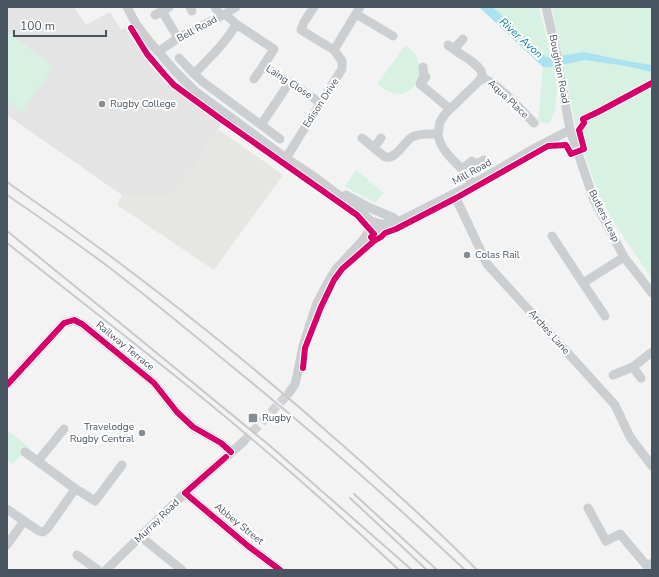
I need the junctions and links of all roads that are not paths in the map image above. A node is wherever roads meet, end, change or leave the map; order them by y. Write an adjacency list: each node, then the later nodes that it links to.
1 (127, 7): 14 (street)
2 (215, 7): 8 (street)
3 (236, 7): 8 (street, Bell Road)
4 (314, 7): 13 (street)
5 (546, 7): 28 (street, Boughton Road)
6 (358, 10): 10 (street); 13 (street)
7 (162, 11): 11 (street)
8 (223, 15): 9 (street, Laing Close); 11 (street, Bell Road)
9 (236, 24): 16 (street, Laing Close); 18 (street)
10 (393, 36)
11 (178, 38): 14 (street, Bell Road)
12 (464, 39): 19 (street, Aqua Place)
13 (334, 50): 24 (street, Edison Drive)
14 (158, 52): 34 (street)
15 (180, 58): 18 (street)
16 (263, 66): 20 (street); 22 (street, Laing Close)
17 (423, 67): 21 (street)
18 (194, 74): 27 (street)
19 (481, 77): 25 (street, Aqua Place); 26 (street, Aqua Place)
20 (254, 80)
21 (422, 81): 23 (street); 25 (street)
22 (289, 83): 24 (street, Laing Close); 27 (street)
23 (413, 91)
24 (321, 103): 34 (street, Edison Drive)
25 (450, 109): 29 (street, Aqua Place)
26 (534, 123)
27 (261, 125): 32 (street)
28 (570, 130): 38 (street, Mill Road); 46 (street, Butlers Leap)
29 (438, 134): 33 (street); 36 (street)
30 (362, 138): 33 (street)
31 (381, 138): 33 (street)
32 (280, 139)
33 (374, 148)
34 (286, 158): 37 (street)
35 (484, 160): 36 (street, Mill Road)
36 (462, 169): 38 (street)
37 (312, 175): 40 (street); 42 (street)
38 (473, 184): 39 (street, Mill Road)
39 (454, 194): 41 (street, Mill Road); 62 (street, Arches Lane)
40 (368, 207): 41 (street); 43 (street)
41 (395, 221): 43 (street)
42 (371, 226): 43 (street); 45 (street)
43 (381, 228): 45 (street)
44 (552, 236): 47 (street)
45 (363, 240): 55 (street)
46 (624, 257): 47 (street); 48 (street, Butlers Leap)
47 (583, 283): 49 (street)
48 (652, 293)
49 (605, 316)
50 (652, 352): 51 (street)
51 (633, 367): 52 (street); 53 (street)
52 (613, 375)
53 (641, 378)
54 (7, 384): 59 (street, Railway Terrace)
55 (289, 393)
56 (64, 429): 60 (street)
57 (243, 442): 59 (street)
58 (25, 452): 60 (street)
59 (226, 457): 64 (street, Murray Road)
60 (38, 461): 63 (street)
61 (122, 465): 63 (street)
62 (652, 466)
63 (77, 490): 67 (street)
64 (186, 493): 68 (street, Murray Road); 75 (street, Abbey Street)
65 (588, 508): 71 (street)
66 (7, 509): 67 (street)
67 (24, 521): 69 (street)
68 (141, 537): 73 (street, Murray Road); 74 (street)
69 (7, 545)
70 (83, 556): 72 (street)
71 (652, 563)
72 (98, 570)
73 (106, 570)
74 (182, 570)
75 (280, 570)

